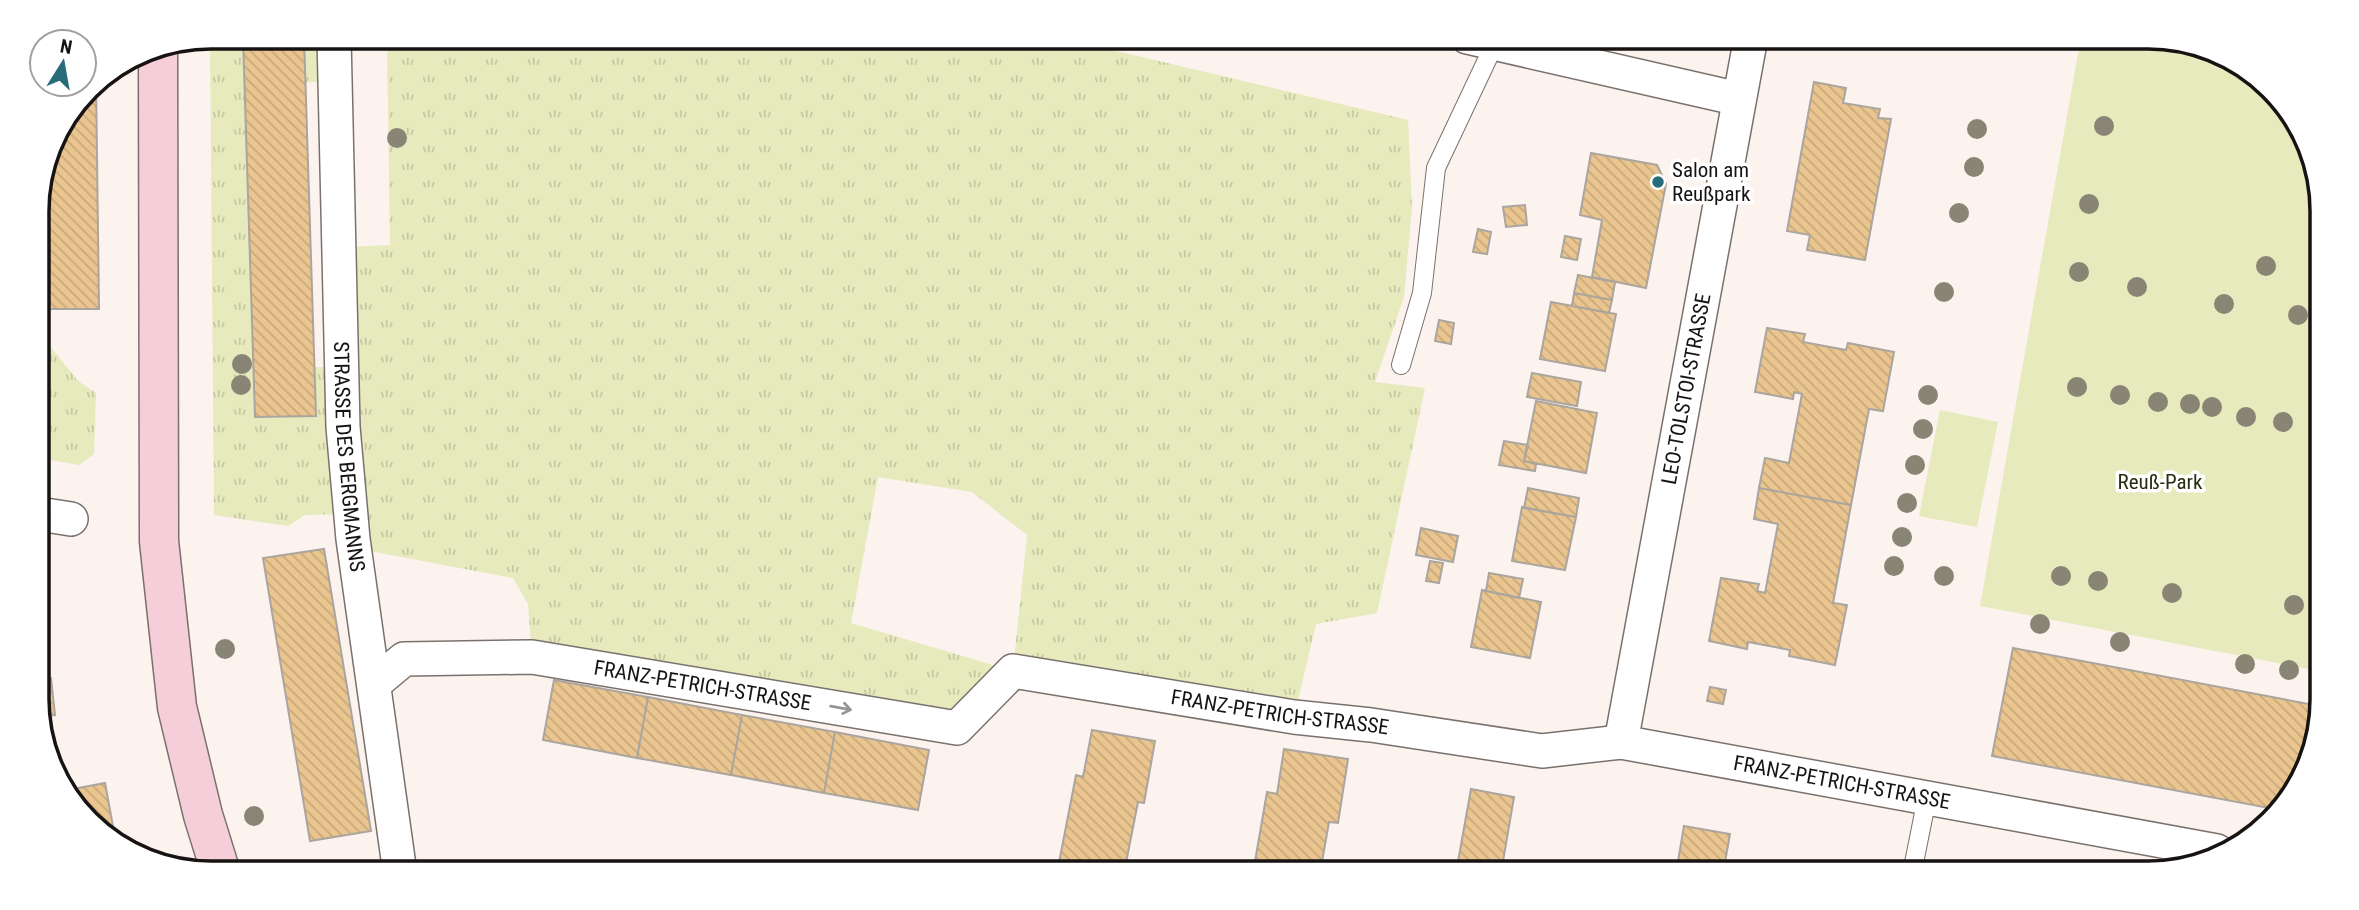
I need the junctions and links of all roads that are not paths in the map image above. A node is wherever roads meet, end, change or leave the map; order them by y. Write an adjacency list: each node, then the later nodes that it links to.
1 (334, 49): 10 (street, STRASSE DES BERGMANNS)
2 (1478, 49): 7 (lane)
3 (1520, 49): 6 (street)
4 (1749, 49): 6 (street, LEO-TOLSTOI-STRASSE)
5 (158, 58): 14 (main road)
6 (1739, 99): 11 (street, LEO-TOLSTOI-STRASSE)
7 (1401, 365)
8 (49, 516): 9 (street)
9 (71, 519)
10 (374, 684): 11 (street, FRANZ-PETRICH-STRASSE, one-way to 11); 15 (street, STRASSE DES BERGMANNS)
11 (1621, 743): 12 (street, FRANZ-PETRICH-STRASSE)
12 (1927, 798): 13 (street, FRANZ-PETRICH-STRASSE); 16 (lane)
13 (2209, 849)
14 (217, 861)
15 (398, 861)
16 (1914, 861)

